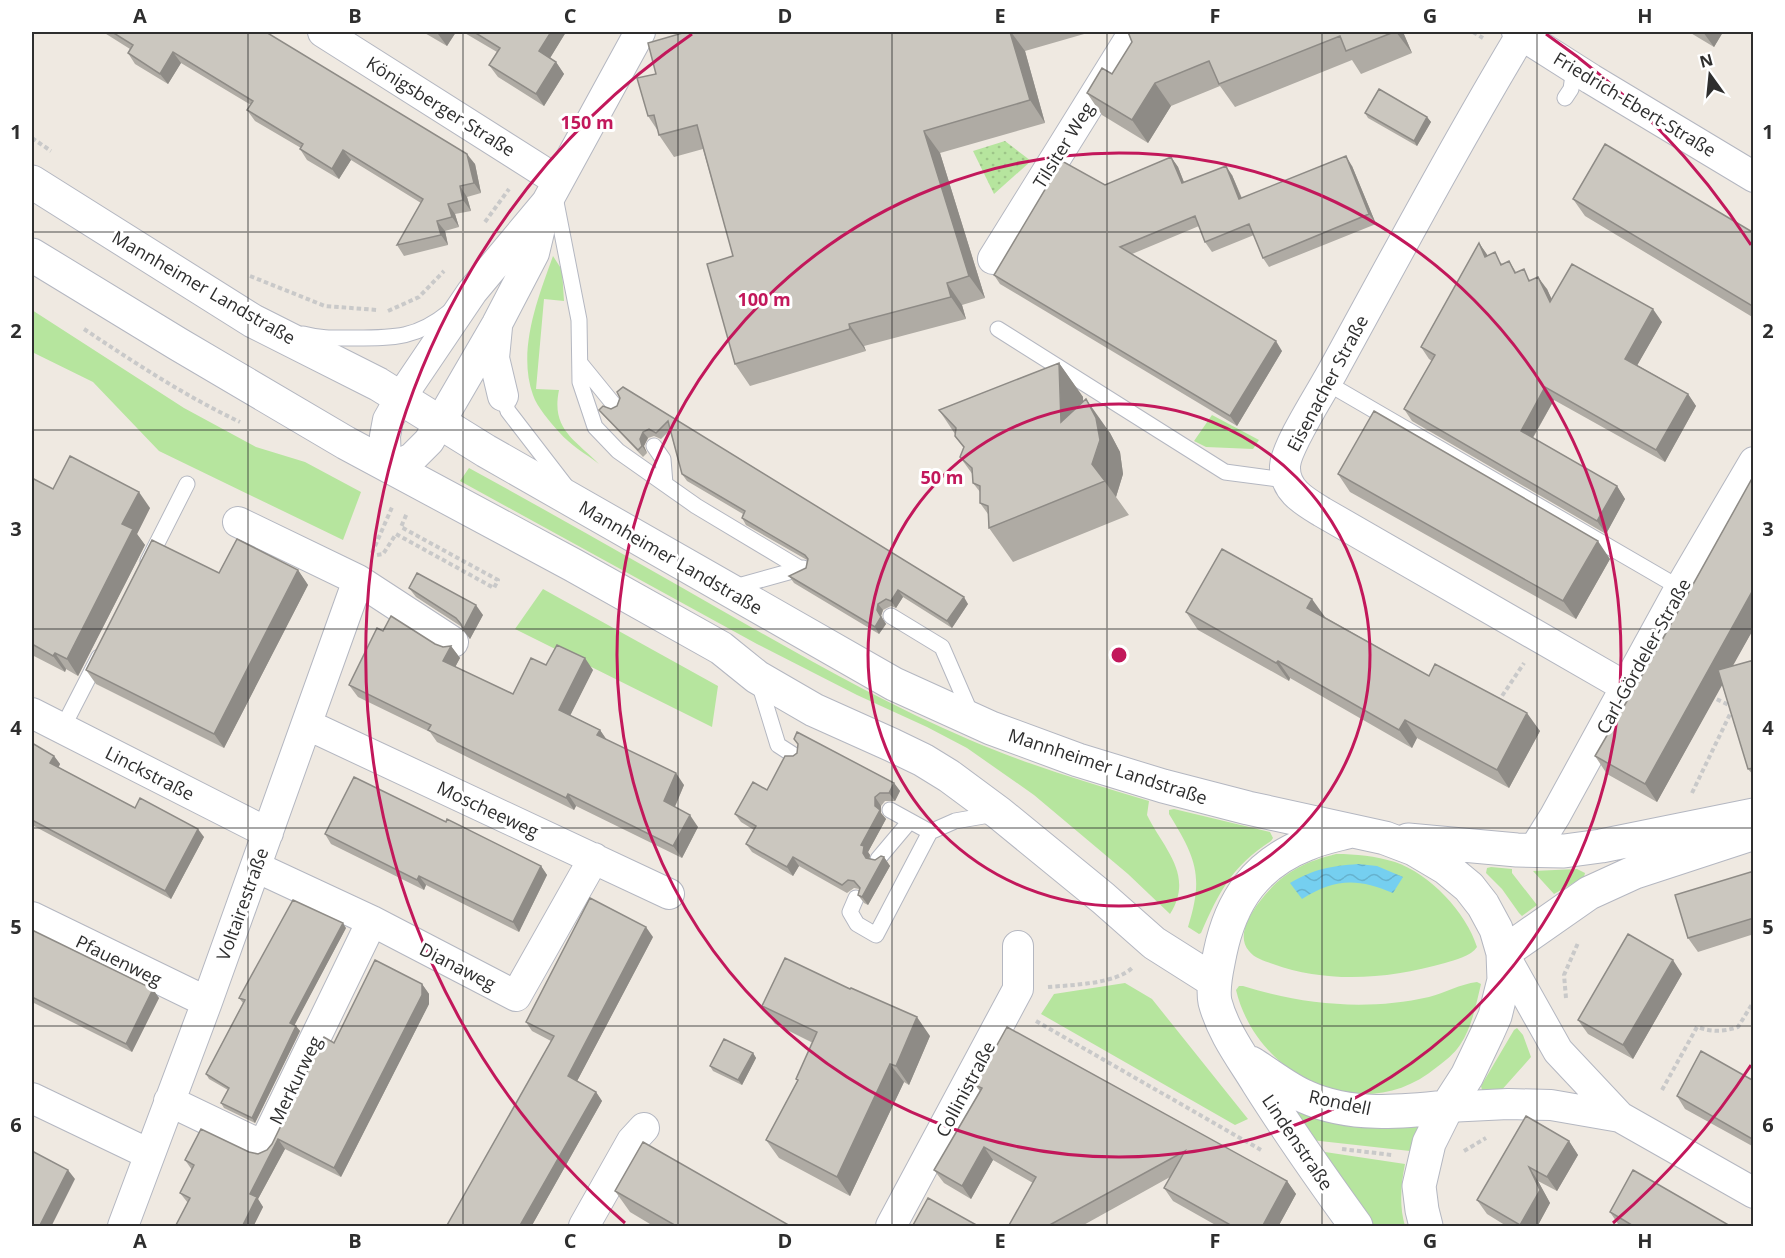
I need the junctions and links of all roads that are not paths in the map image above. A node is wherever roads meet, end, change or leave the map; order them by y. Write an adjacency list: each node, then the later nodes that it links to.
1 (323, 32): 9 (street, Königsberger Straße)
2 (640, 32): 9 (street)
3 (1134, 32): 13 (street, Tilsiter Weg)
4 (1521, 32): 5 (street, Friedrich-Ebert-Straße); 19 (street, Eisenacher Straße)
5 (1574, 68): 6 (lane); 7 (street, Friedrich-Ebert-Straße)
6 (1565, 98)
7 (1754, 177)
8 (32, 182): 11 (main road, Mannheimer Landstraße)
9 (553, 191): 14 (street); 16 (street); 18 (lane)
10 (32, 203): 11 (main road)
11 (72, 209): 15 (main road, Mannheimer Landstraße)
12 (32, 255): 26 (main road)
13 (993, 259)
14 (472, 292): 15 (lane); 21 (street)
15 (254, 321): 21 (main road, Mannheimer Landstraße)
16 (497, 324): 20 (street); 23 (street)
17 (998, 329): 27 (lane)
18 (580, 363): 22 (lane); 29 (lane)
19 (1327, 383): 27 (street, Eisenacher Straße); 34 (lane)
20 (503, 396): 30 (lane)
21 (400, 397): 23 (main road, Mannheimer Landstraße); 26 (street)
22 (615, 406)
23 (439, 422): 26 (street); 30 (main road, Mannheimer Landstraße)
24 (654, 446): 29 (lane)
25 (1754, 462): 34 (street, Carl-Gördeler-Straße)
26 (390, 465): 39 (main road)
27 (1286, 480): 40 (street)
28 (188, 484): 33 (lane)
29 (665, 484): 35 (lane)
30 (580, 504): 35 (main road, Mannheimer Landstraße)
31 (238, 522): 32 (street)
32 (364, 568): 37 (street); 43 (street, Voltairestraße)
33 (144, 569)
34 (1680, 588): 40 (street, Carl-Gördeler-Straße)
35 (729, 589): 42 (main road, Mannheimer Landstraße)
36 (891, 615): 42 (lane)
37 (453, 642)
38 (106, 644): 44 (lane)
39 (757, 677): 45 (lane); 47 (main road)
40 (1626, 687): 54 (street, Carl-Gördeler-Straße)
41 (32, 713): 44 (street, Linckstraße)
42 (973, 720): 53 (main road, Mannheimer Landstraße)
43 (308, 725): 51 (street, Voltairestraße); 55 (street, Moscheeweg)
44 (62, 729): 51 (street, Linckstraße)
45 (795, 756)
46 (890, 810): 49 (lane)
47 (999, 813): 50 (lane); 64 (main road)
48 (1754, 815): 54 (main road, Rondell)
49 (910, 821): 50 (lane); 56 (lane)
50 (930, 831): 59 (lane)
51 (268, 833): 57 (street, Voltairestraße)
52 (1754, 833): 63 (main road)
53 (1370, 834): 54 (main road, Rondell); 63 (main road); 64 (main road, Rondell)
54 (1533, 851)
55 (594, 858): 58 (street, Moscheeweg); 61 (street, Dianaweg)
56 (878, 859)
57 (256, 867): 61 (street, Dianaweg); 65 (street, Voltairestraße)
58 (669, 894)
59 (856, 898)
60 (32, 918): 65 (street, Pfauenweg)
61 (372, 921): 68 (street, Merkurweg)
62 (1018, 946): 76 (street, Collinistraße)
63 (1503, 953): 69 (main road); 70 (street)
64 (1214, 981): 66 (main road, Rondell)
65 (207, 1002): 68 (street, Voltairestraße)
66 (1242, 1056): 69 (main road, Rondell); 77 (main road, Lindenstraße)
67 (32, 1098): 72 (street)
68 (169, 1101): 72 (street, Voltairestraße)
69 (1447, 1107): 70 (street); 78 (main road)
70 (1620, 1118): 73 (street)
71 (644, 1128): 75 (street)
72 (149, 1154): 74 (street, Voltairestraße)
73 (1754, 1193)
74 (123, 1227)
75 (584, 1227)
76 (891, 1227)
77 (1356, 1227)
78 (1426, 1227)

